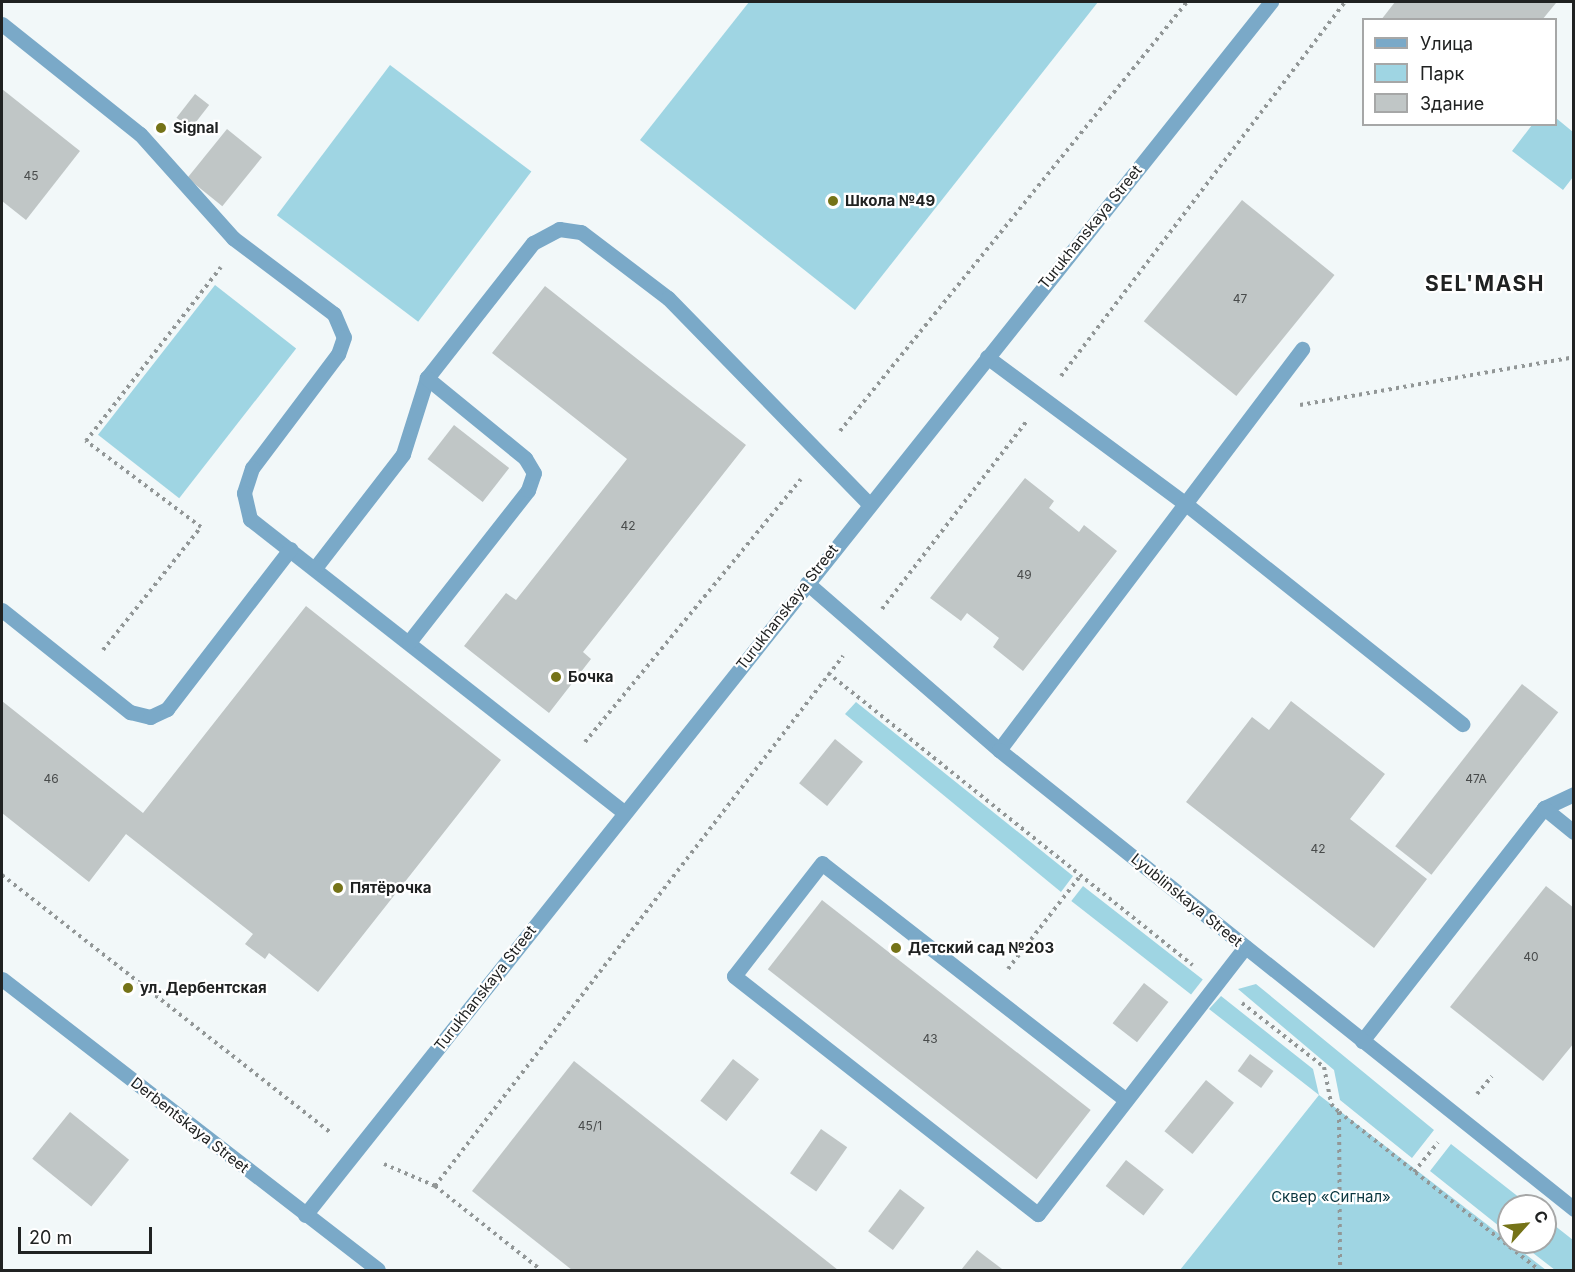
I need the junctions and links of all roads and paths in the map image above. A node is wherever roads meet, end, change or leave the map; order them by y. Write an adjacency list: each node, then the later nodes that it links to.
1 (1187, 2): 12 (path)
2 (1271, 2): 7 (street, Turukhanskaya Street)
3 (1345, 2): 10 (path)
4 (2, 24): 5 (street)
5 (240, 243): 15 (street); 21 (path)
6 (1302, 349): 11 (street)
7 (987, 357): 10 (street); 13 (street, Turukhanskaya Street)
8 (1574, 357): 11 (path)
9 (427, 378): 12 (street); 16 (street); 20 (street)
10 (1043, 399): 14 (street); 19 (path)
11 (1255, 413): 14 (street)
12 (821, 455): 13 (street); 24 (path)
13 (869, 504): 17 (street, Turukhanskaya Street)
14 (1187, 506): 22 (street); 23 (street)
15 (290, 549): 16 (street); 21 (street)
16 (315, 568): 20 (street)
17 (807, 583): 19 (street, Lyublinskaya Street); 27 (street, Turukhanskaya Street)
18 (2, 610): 21 (street)
19 (865, 632): 23 (street, Lyublinskaya Street); 38 (path)
20 (409, 642): 24 (street)
21 (84, 675)
22 (1462, 724)
23 (999, 750): 31 (street, Lyublinskaya Street)
24 (566, 766): 27 (street)
25 (1574, 794): 26 (street)
26 (1544, 808): 28 (street); 34 (street)
27 (624, 812): 37 (street, Turukhanskaya Street)
28 (1574, 832)
29 (2, 875): 37 (path)
30 (1081, 875): 33 (path)
31 (1245, 947): 34 (street, Lyublinskaya Street); 35 (street)
32 (2, 979): 40 (street, Derbentskaya Street)
33 (988, 993): 35 (street); 35 (street)
34 (1362, 1041): 39 (street, Lyublinskaya Street)
35 (1126, 1100)
36 (1339, 1112): 43 (path)
37 (355, 1152): 38 (path); 40 (street, Turukhanskaya Street)
38 (435, 1186): 42 (path)
39 (1574, 1209)
40 (305, 1215): 41 (street, Derbentskaya Street)
41 (378, 1270)
42 (541, 1270)
43 (1340, 1270)

